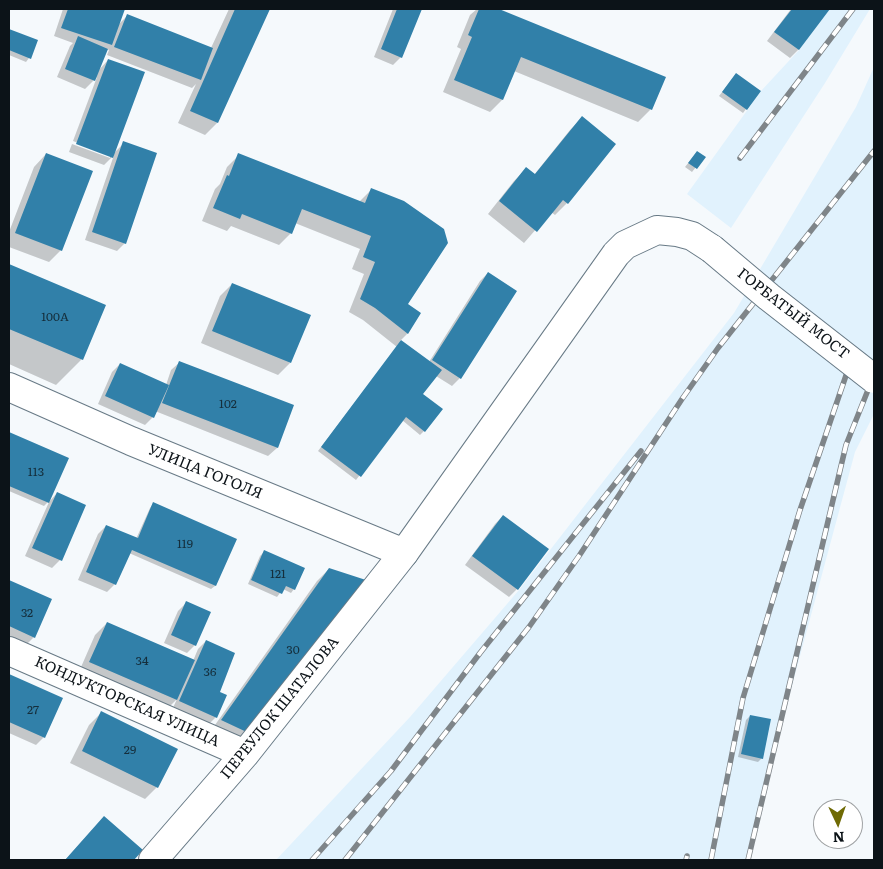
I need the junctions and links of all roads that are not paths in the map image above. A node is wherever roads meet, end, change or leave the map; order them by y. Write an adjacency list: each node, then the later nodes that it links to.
1 (874, 379): 3 (main road, ГОРБАТЫЙ МОСТ, bridge)
2 (9, 387): 3 (main road, УЛИЦА ГОГОЛЯ)
3 (404, 552): 5 (main road, ПЕРЕУЛОК ШАТАЛОВА)
4 (9, 651): 5 (main road, КОНДУКТОРСКАЯ УЛИЦА)
5 (245, 754): 6 (main road, ПЕРЕУЛОК ШАТАЛОВА)
6 (153, 860)

